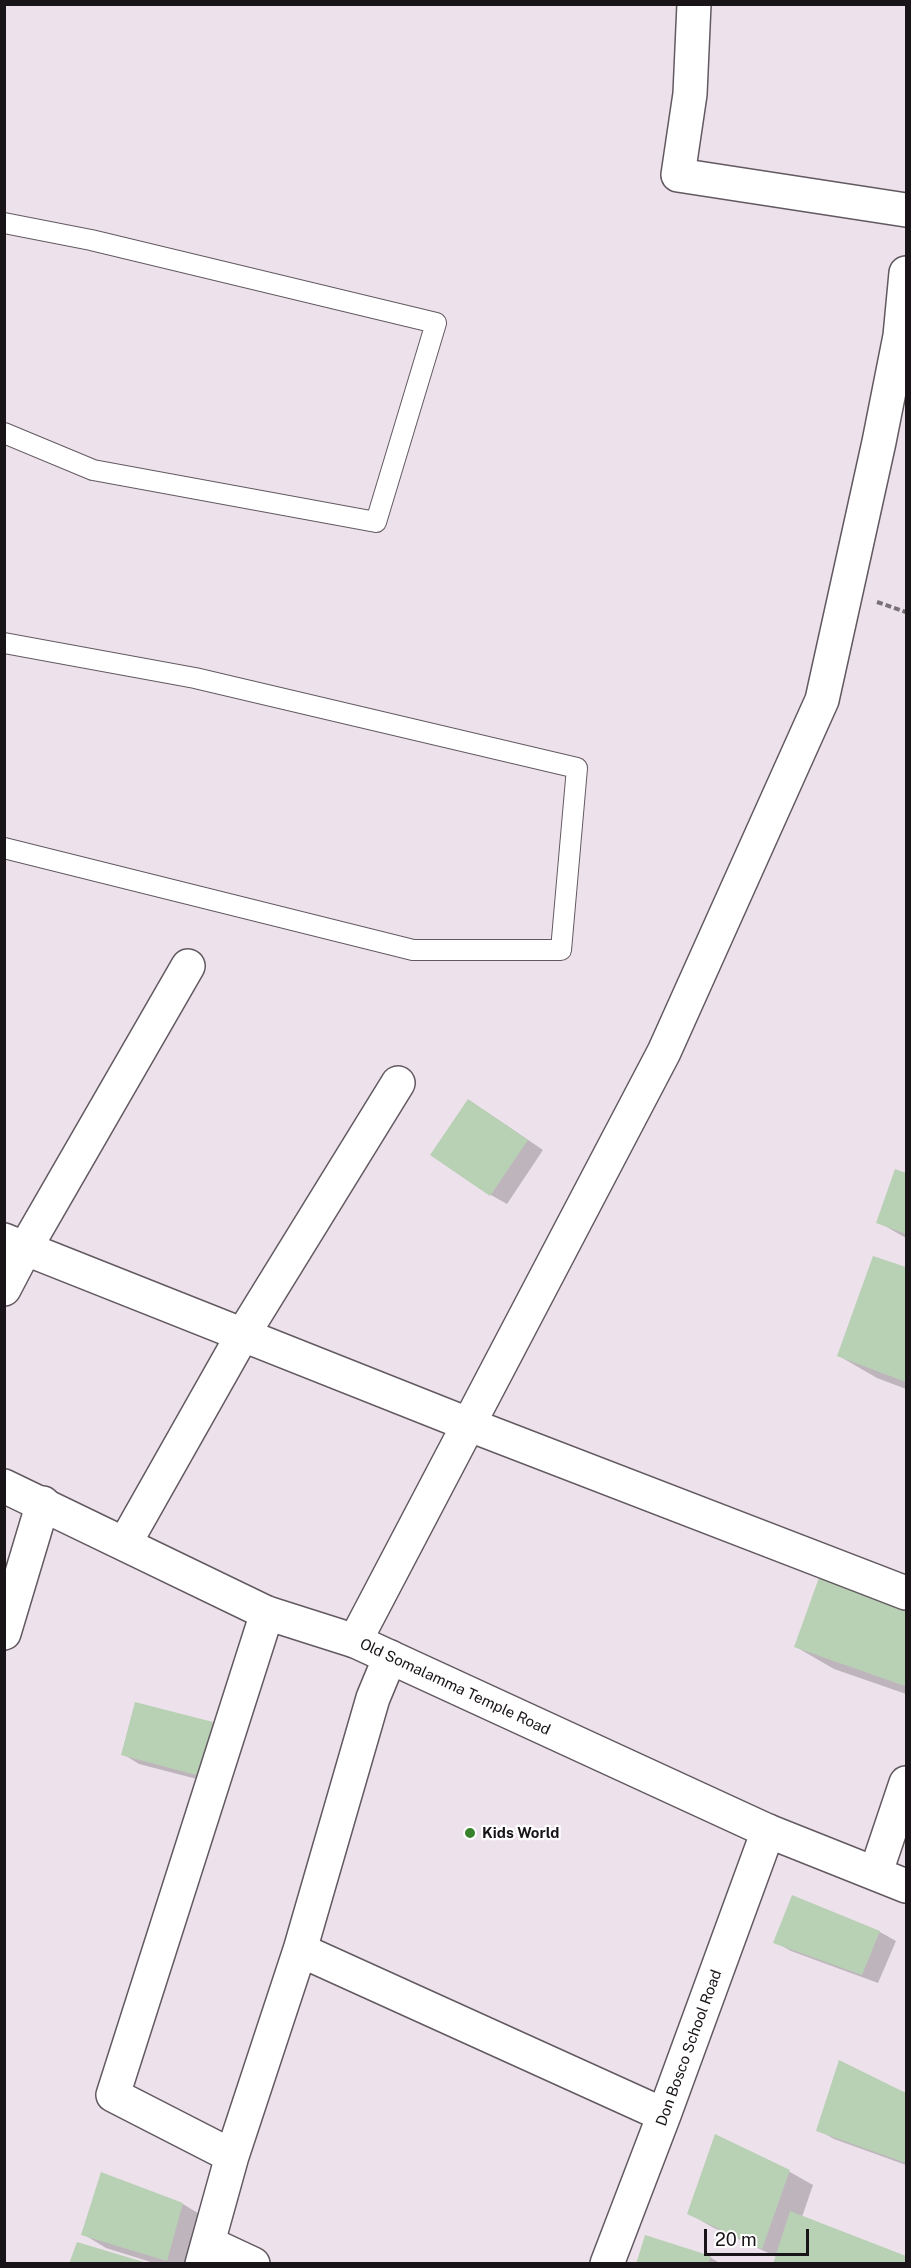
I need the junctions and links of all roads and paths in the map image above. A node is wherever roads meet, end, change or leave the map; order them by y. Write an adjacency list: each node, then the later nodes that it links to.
1 (694, 4): 2 (street)
2 (906, 210)
3 (4, 223): 5 (lane)
4 (906, 273): 6 (street)
5 (4, 433)
6 (893, 445): 14 (street)
7 (4, 643): 8 (lane)
8 (4, 848)
9 (188, 966): 11 (street)
10 (398, 1083): 13 (street)
11 (15, 1243): 12 (street); 13 (street)
12 (4, 1289)
13 (242, 1336): 14 (street); 17 (street)
14 (470, 1425): 18 (street); 21 (street)
15 (4, 1486): 16 (street, Old Somalamma Temple Road)
16 (43, 1503): 17 (street, Old Somalamma Temple Road); 20 (street)
17 (125, 1543): 19 (street, Old Somalamma Temple Road)
18 (906, 1593)
19 (267, 1613): 21 (street, Old Somalamma Temple Road); 29 (street)
20 (4, 1633)
21 (355, 1641): 22 (street, Old Somalamma Temple Road)
22 (390, 1657): 24 (street, Old Somalamma Temple Road); 27 (street)
23 (906, 1783): 25 (street)
24 (768, 1831): 25 (street, Old Somalamma Temple Road); 28 (street, Don Bosco School Road)
25 (876, 1872): 26 (street, Old Somalamma Temple Road)
26 (906, 1886)
27 (300, 1950): 28 (street); 29 (street)
28 (664, 2115): 32 (street, Don Bosco School Road)
29 (232, 2156): 30 (street)
30 (205, 2253): 31 (street)
31 (253, 2264)
32 (607, 2264)

